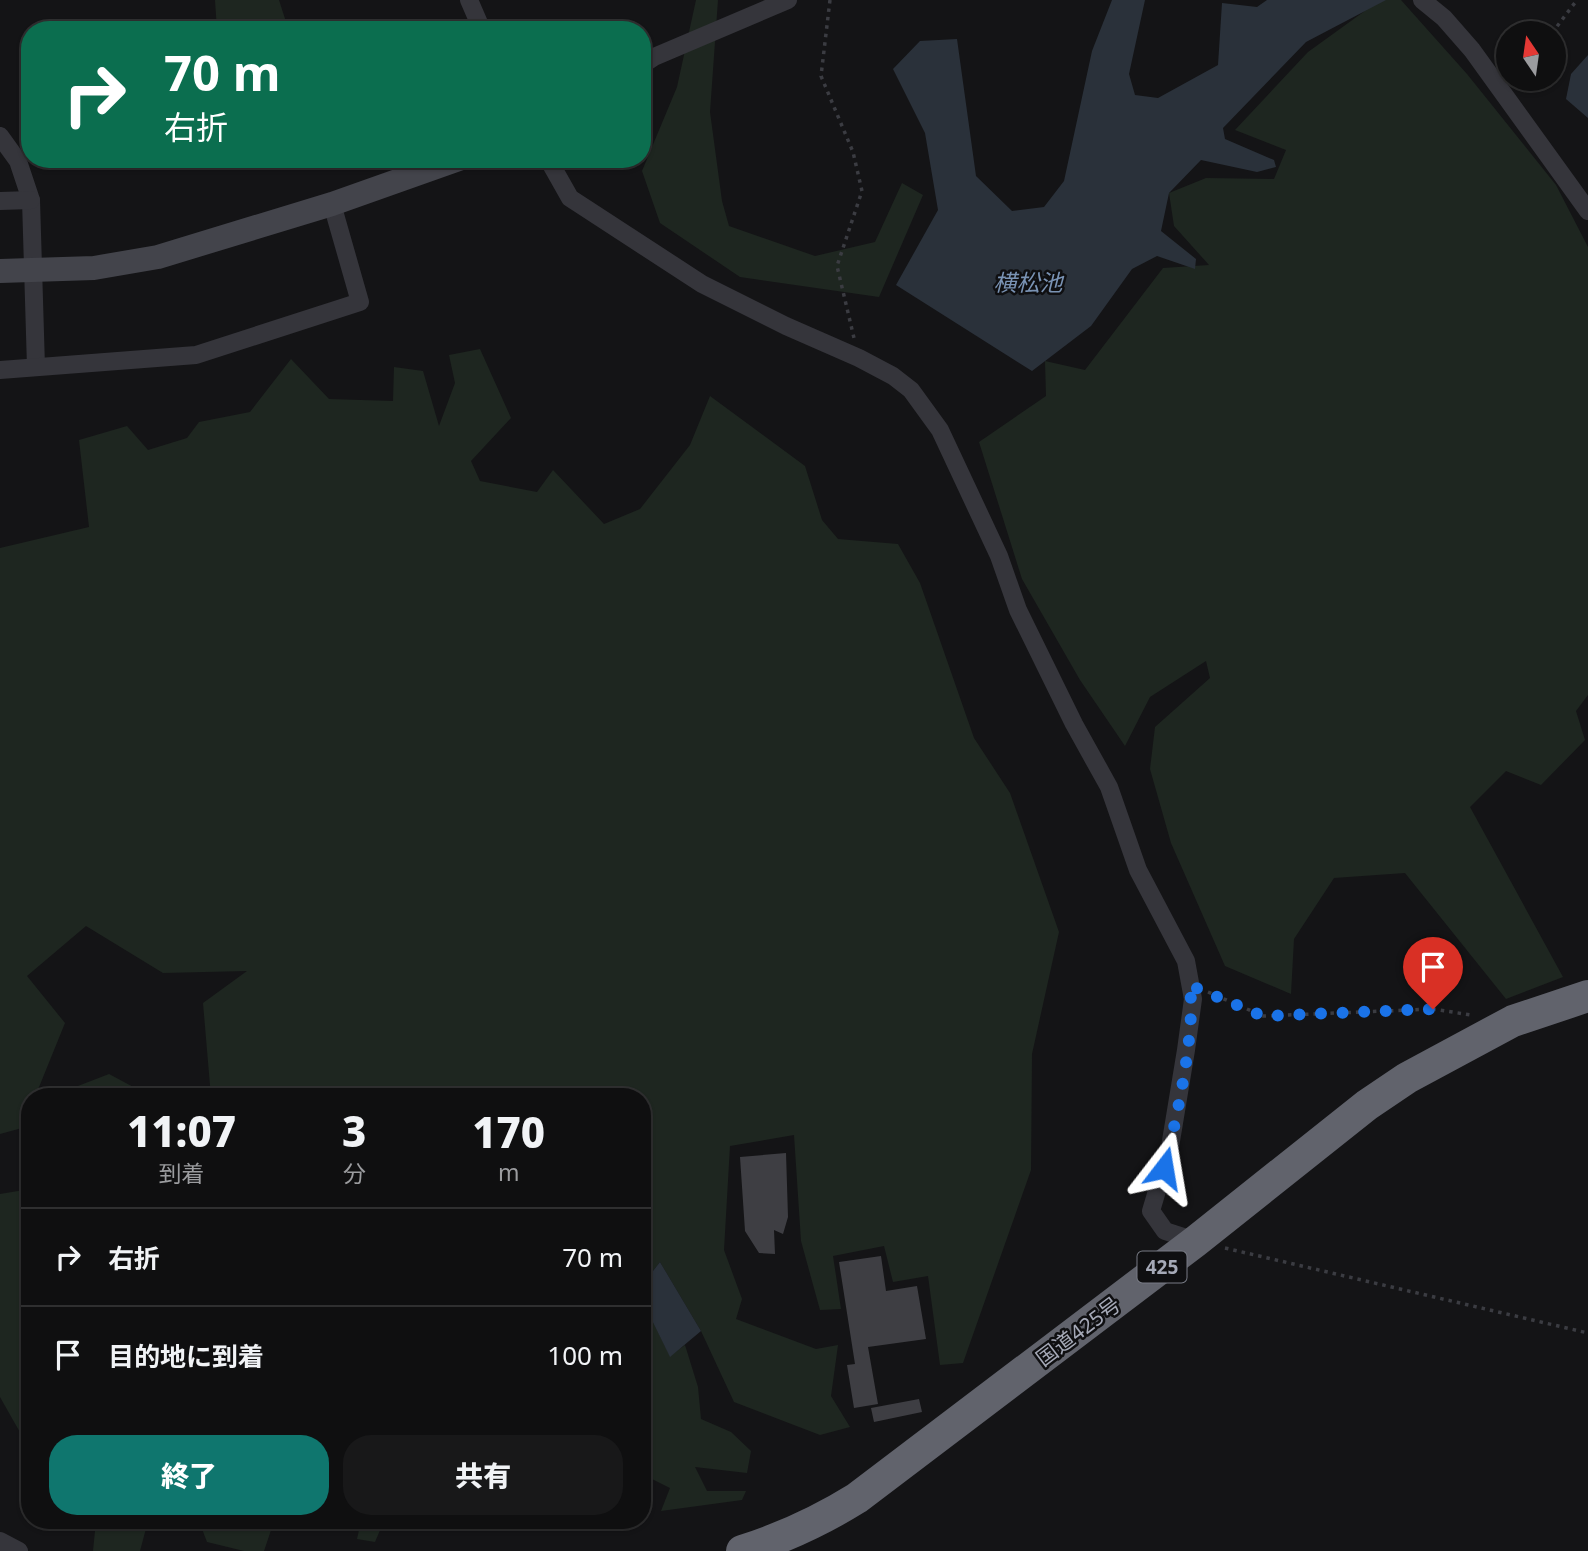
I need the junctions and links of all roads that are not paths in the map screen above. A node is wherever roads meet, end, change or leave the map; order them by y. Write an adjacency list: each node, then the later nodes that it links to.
1 (469, 0): 4 (street)
2 (788, 0): 5 (street)
3 (1422, 0): 12 (street)
4 (478, 21)
5 (651, 59)
6 (0, 136): 9 (street)
7 (434, 168): 11 (street)
8 (553, 168): 18 (street)
9 (31, 200): 10 (street); 13 (street)
10 (0, 201)
11 (332, 204): 13 (street); 15 (street)
12 (1588, 211)
13 (34, 269): 14 (street); 15 (street)
14 (0, 271)
15 (36, 367): 16 (street)
16 (0, 370)
17 (1588, 996): 18 (highway, 国道425号 / 425)
18 (1196, 1241): 21 (highway, 国道425号 / 425)
19 (0, 1541): 20 (street)
20 (19, 1551)
21 (743, 1551)

